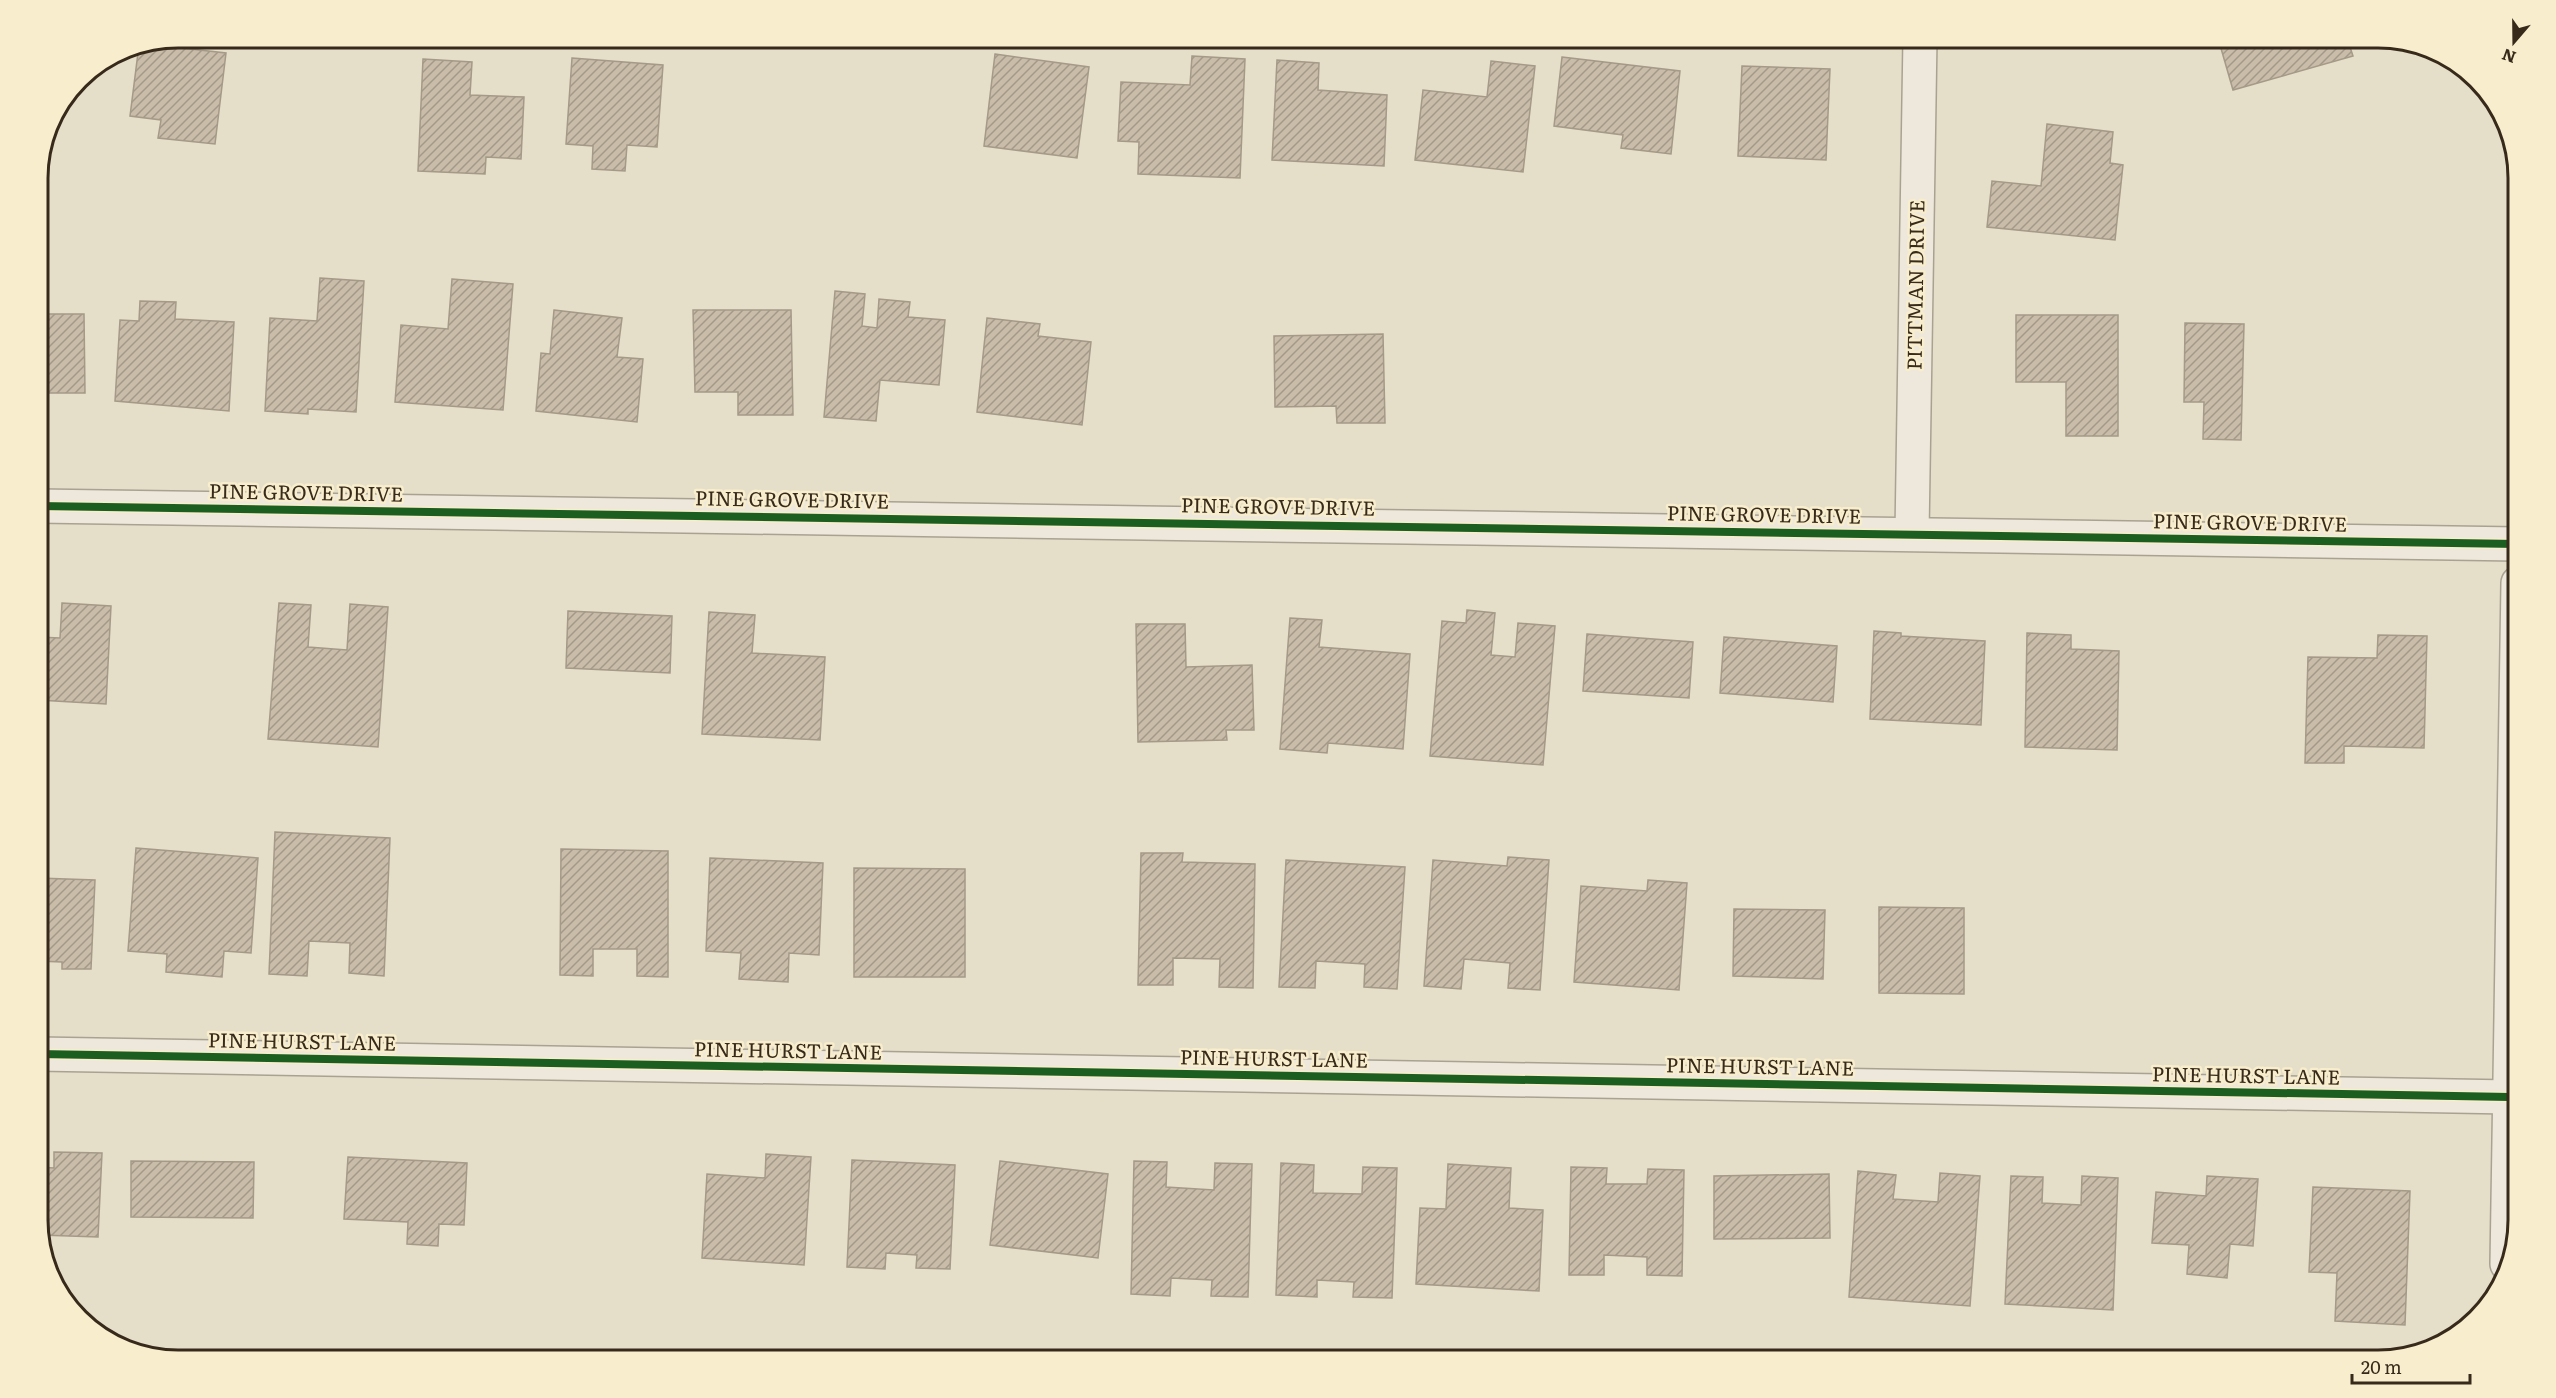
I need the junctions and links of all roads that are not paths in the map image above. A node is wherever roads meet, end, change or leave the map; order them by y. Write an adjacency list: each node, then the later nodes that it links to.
1 (1920, 48): 3 (street, PITTMAN DRIVE)
2 (48, 506): 3 (street, PINE GROVE DRIVE)
3 (1912, 533): 4 (street, PINE GROVE DRIVE)
4 (2508, 544)
5 (48, 1054): 6 (street, PINE HURST LANE)
6 (2508, 1096)
7 (2508, 1207): 8 (street)
8 (2508, 1226)

